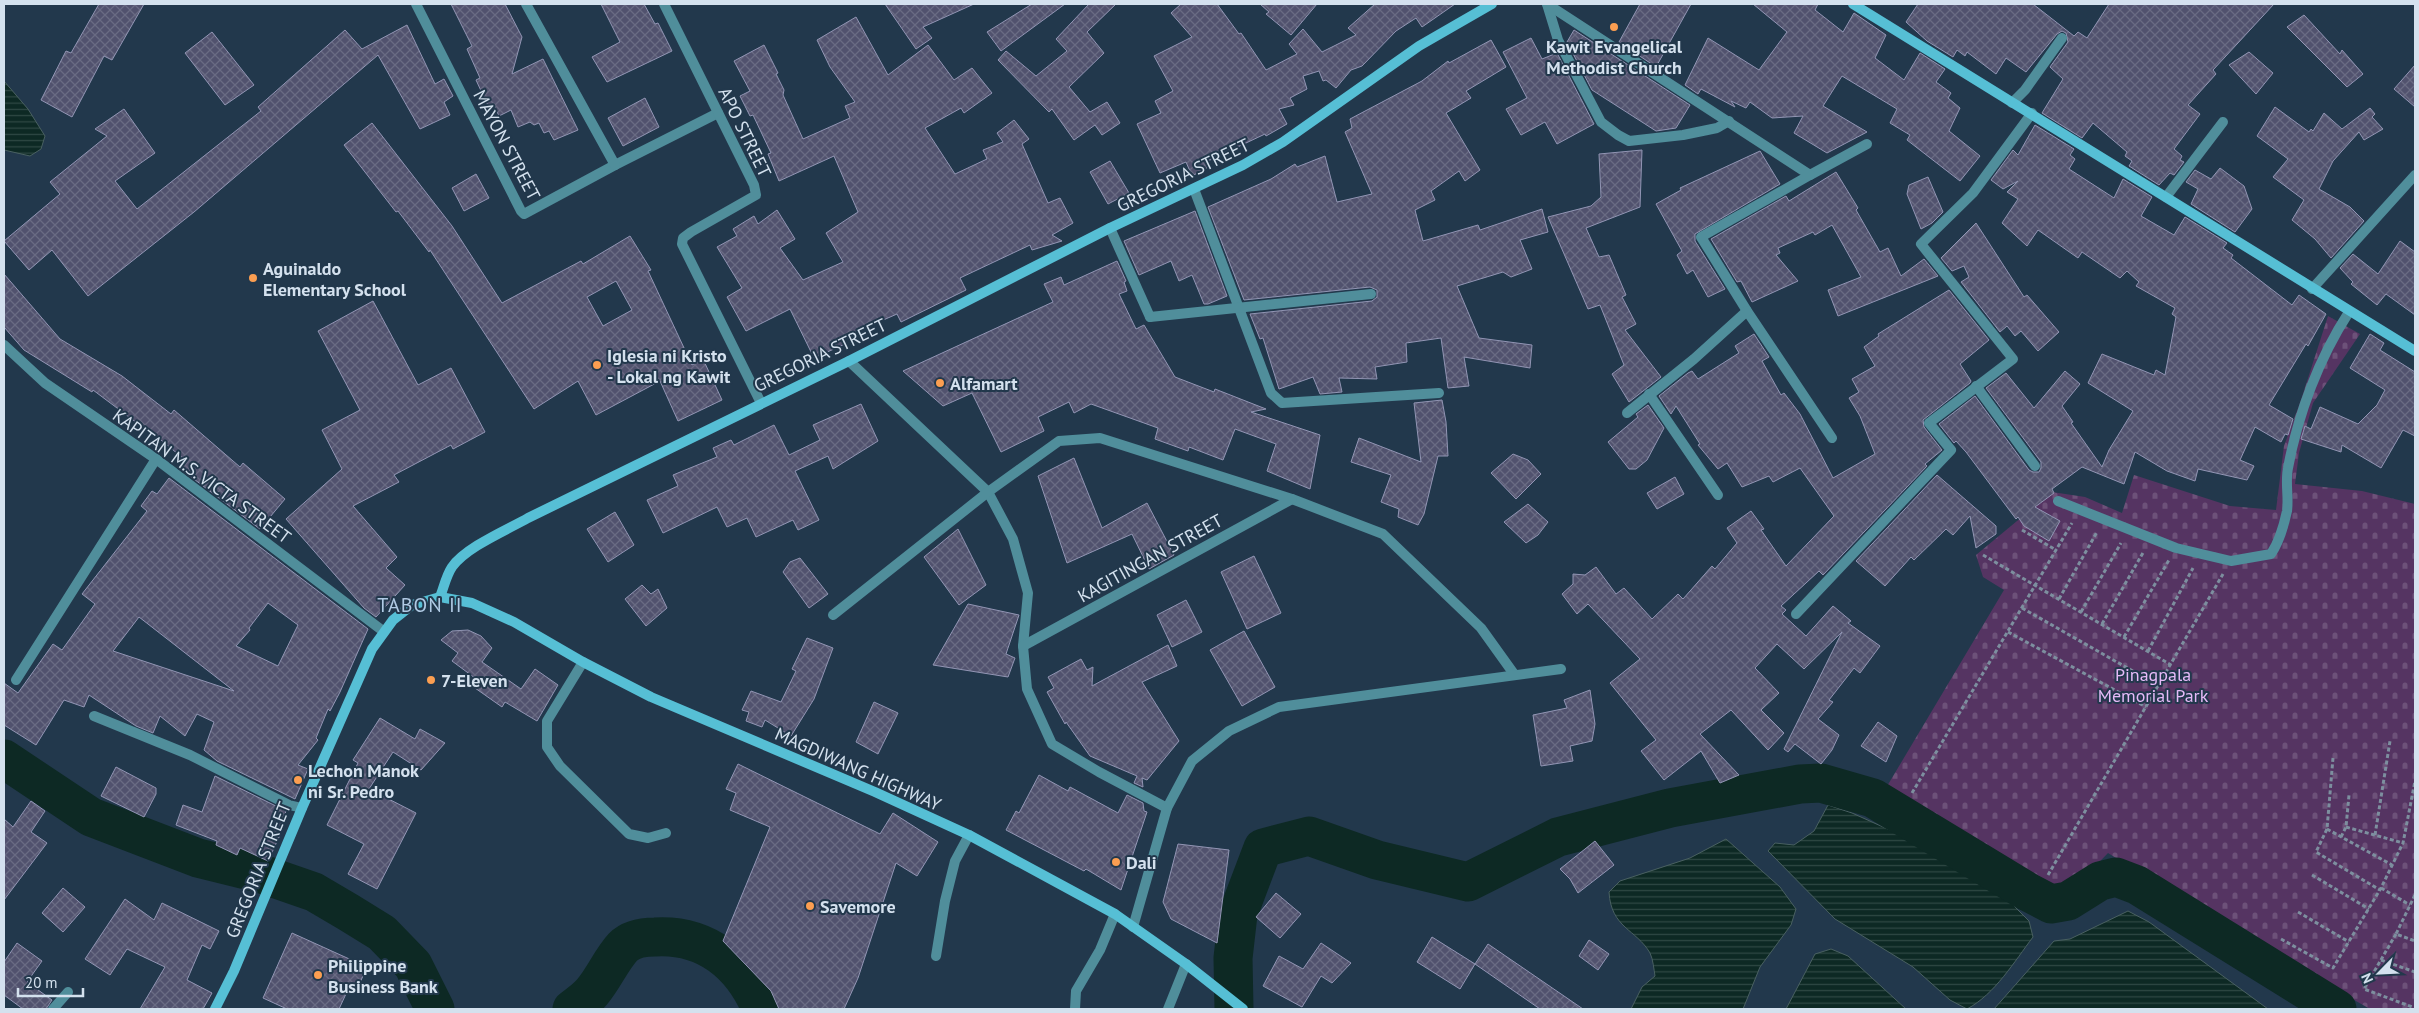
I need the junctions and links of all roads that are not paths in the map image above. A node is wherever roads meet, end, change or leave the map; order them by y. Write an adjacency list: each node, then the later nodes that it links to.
1 (416, 4): 14 (street, MAYON STREET)
2 (526, 4): 14 (street)
3 (664, 4): 9 (street, APO STREET)
4 (1492, 4): 17 (street, GREGORIA STREET)
5 (1547, 4): 11 (street); 11 (street)
6 (1853, 4): 8 (street)
7 (2062, 38): 8 (street)
8 (2012, 103): 10 (street)
9 (718, 113): 14 (street, MAYON STREET); 31 (street, APO STREET)
10 (2032, 113): 18 (street); 28 (street)
11 (1729, 121): 15 (street)
12 (2223, 122): 18 (street)
13 (1867, 144): 15 (street)
14 (615, 165)
15 (1810, 174): 23 (street)
16 (2415, 175): 20 (street)
17 (1194, 189): 19 (street, GREGORIA STREET); 22 (street)
18 (2166, 197): 20 (street)
19 (1110, 228): 22 (street); 27 (street, GREGORIA STREET)
20 (2312, 289): 24 (street)
21 (1371, 294): 22 (street)
22 (1240, 309): 29 (street)
23 (1747, 311): 30 (street); 33 (street)
24 (2349, 312): 26 (street); 39 (street)
25 (4, 346): 34 (street, KAPITAN M.S. VICTA STREET)
26 (2415, 351)
27 (849, 361): 31 (street, GREGORIA STREET); 36 (street)
28 (1976, 386): 35 (street); 42 (street)
29 (1439, 393)
30 (1649, 394): 32 (street); 37 (street)
31 (761, 403): 40 (street, GREGORIA STREET)
32 (1627, 413)
33 (1832, 438)
34 (156, 459): 43 (street, KAPITAN M.S. VICTA STREET); 48 (street)
35 (2035, 466)
36 (988, 492): 38 (street); 41 (street); 44 (street)
37 (1718, 495)
38 (1292, 499): 44 (street, KAGITINGAN STREET); 47 (street)
39 (2058, 501)
40 (440, 597): 43 (street, GREGORIA STREET); 45 (street, MAGDIWANG HIGHWAY)
41 (834, 614)
42 (1796, 614)
43 (383, 632): 50 (street, GREGORIA STREET)
44 (1023, 646): 51 (street)
45 (584, 662): 52 (street); 53 (street, MAGDIWANG HIGHWAY)
46 (1561, 669): 47 (street)
47 (1514, 674): 51 (street)
48 (16, 680)
49 (94, 716): 50 (street)
50 (302, 808): 60 (street, GREGORIA STREET)
51 (1167, 808): 55 (street)
52 (666, 833)
53 (969, 835): 54 (street, MAGDIWANG HIGHWAY); 56 (street)
54 (1115, 914): 55 (street, MAGDIWANG HIGHWAY); 61 (street)
55 (1133, 927): 57 (street, MAGDIWANG HIGHWAY)
56 (936, 956)
57 (1186, 964): 62 (street); 63 (street, MAGDIWANG HIGHWAY)
58 (68, 992): 59 (street)
59 (53, 1009)
60 (215, 1009)
61 (1075, 1009)
62 (1168, 1009)
63 (1243, 1009)

